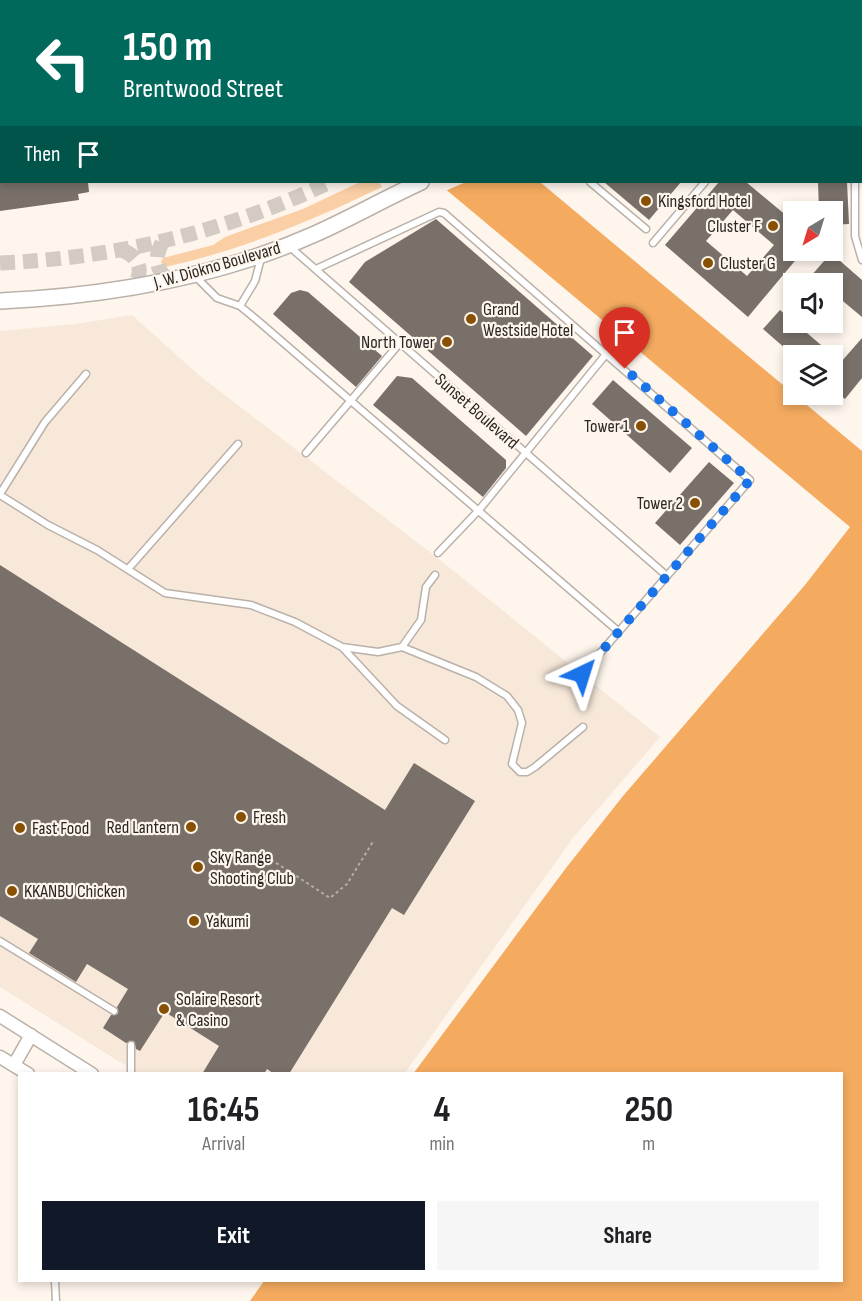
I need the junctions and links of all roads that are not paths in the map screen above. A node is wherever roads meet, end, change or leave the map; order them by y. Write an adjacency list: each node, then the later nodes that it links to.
1 (591, 183): 5 (lane)
2 (704, 183): 6 (lane)
3 (417, 184): 7 (street, J. W. Diokno Boulevard)
4 (859, 193): 9 (lane)
5 (646, 229)
6 (653, 243)
7 (288, 244): 8 (street, J. W. Diokno Boulevard); 10 (lane, Sunset Boulevard)
8 (261, 254): 11 (street, J. W. Diokno Boulevard); 13 (lane)
9 (862, 260)
10 (316, 269): 14 (lane, Sunset Boulevard); 15 (lane)
11 (193, 274): 12 (street, J. W. Diokno Boulevard); 13 (lane)
12 (0, 301)
13 (240, 306): 17 (lane)
14 (399, 344): 17 (lane); 20 (lane, Sunset Boulevard)
15 (607, 353): 20 (lane); 26 (lane)
16 (86, 374): 21 (lane)
17 (350, 402): 19 (lane); 22 (lane)
18 (238, 444): 24 (lane)
19 (306, 453)
20 (525, 453): 22 (lane); 26 (lane, Sunset Boulevard)
21 (0, 495): 24 (lane)
22 (479, 510): 23 (lane); 27 (lane)
23 (438, 553)
24 (128, 569): 29 (lane)
25 (435, 575): 28 (lane)
26 (667, 576): 27 (lane)
27 (618, 631): 30 (lane)
28 (402, 646): 29 (lane); 31 (lane)
29 (342, 647): 32 (lane)
30 (582, 674)
31 (583, 728)
32 (446, 740)
33 (0, 941): 34 (lane)
34 (114, 1011)
35 (0, 1016): 36 (street)
36 (31, 1035): 39 (street); 41 (street)
37 (130, 1045): 42 (lane)
38 (0, 1057): 39 (street)
39 (14, 1065): 40 (street)
40 (25, 1072)
41 (89, 1072)
42 (131, 1072)
43 (55, 1282): 44 (lane)
44 (56, 1301)

